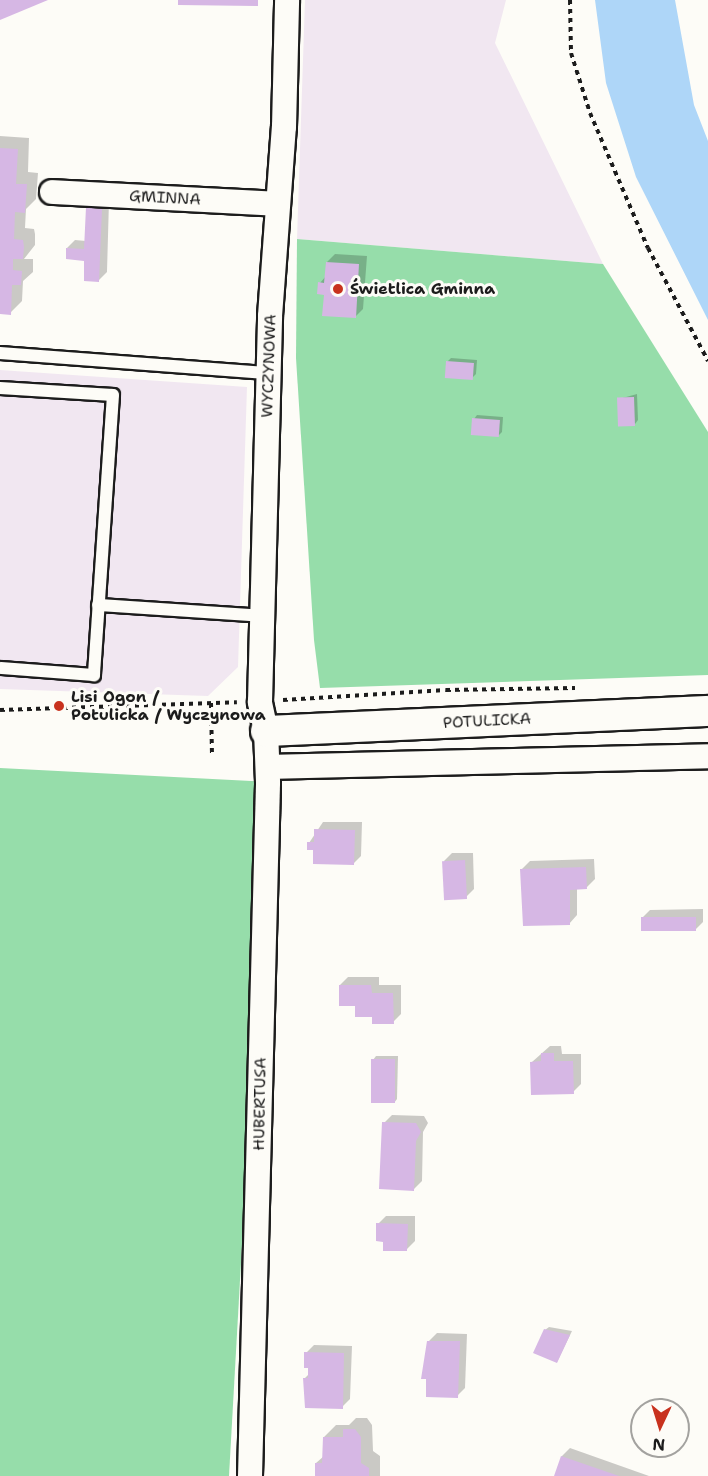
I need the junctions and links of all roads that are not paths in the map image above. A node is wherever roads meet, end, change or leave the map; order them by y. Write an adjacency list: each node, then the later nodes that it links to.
1 (287, 0): 3 (street, WYCZYNOWA)
2 (52, 192): 3 (street, GMINNA)
3 (278, 204): 5 (street, WYCZYNOWA)
4 (0, 353): 5 (lane)
5 (268, 373): 8 (street, WYCZYNOWA)
6 (0, 388): 7 (lane)
7 (98, 605): 8 (lane); 9 (lane)
8 (263, 616): 11 (street, WYCZYNOWA)
9 (0, 668)
10 (708, 711): 11 (street, POTULICKA)
11 (266, 731): 13 (street, HUBERTUSA)
12 (708, 756): 13 (street)
13 (268, 767): 14 (street, HUBERTUSA)
14 (250, 1476)

